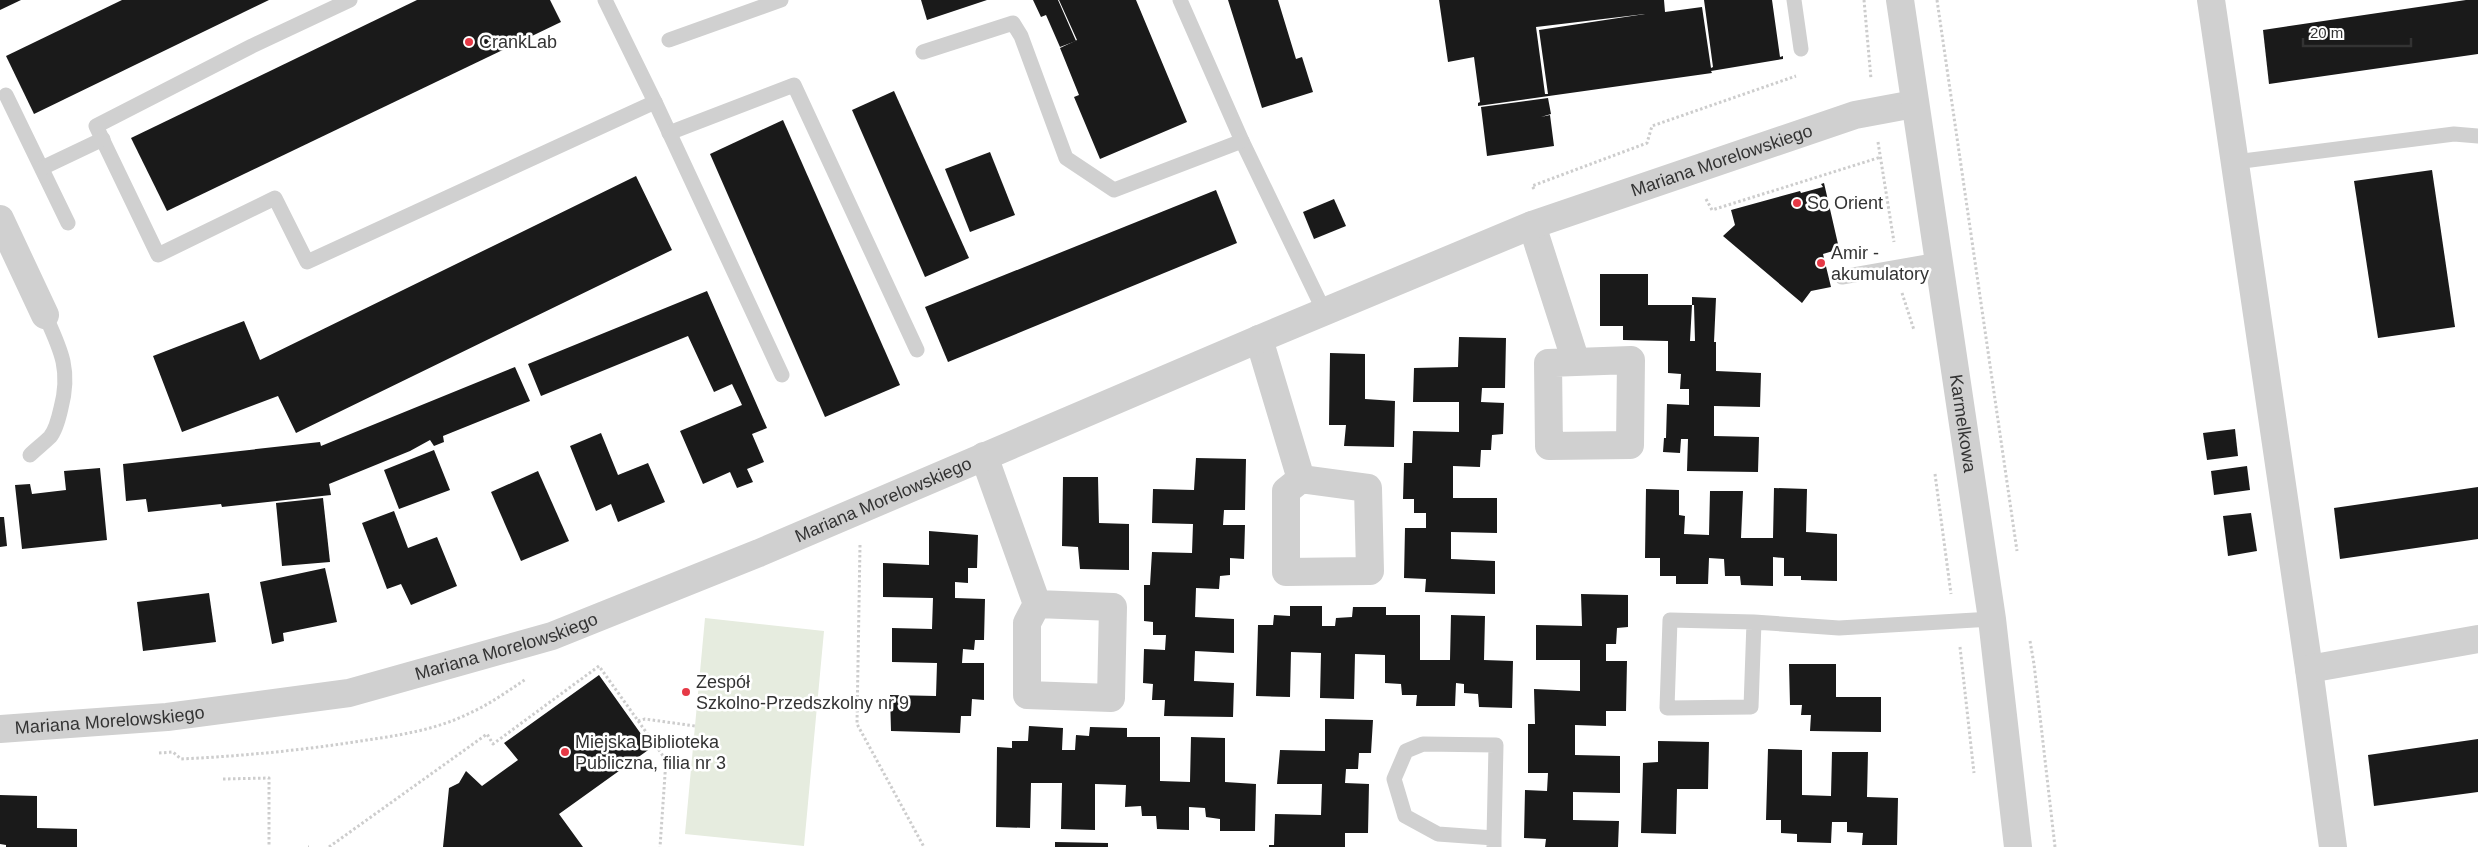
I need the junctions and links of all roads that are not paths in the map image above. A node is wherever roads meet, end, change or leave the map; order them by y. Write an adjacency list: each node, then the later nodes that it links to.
1 (350, 0): 16 (lane)
2 (606, 0): 12 (lane)
3 (781, 0): 8 (lane)
4 (1180, 0): 17 (lane)
5 (1794, 0): 9 (lane)
6 (1900, 0): 13 (street, Karmelkowa)
7 (2211, 0): 18 (street)
8 (669, 40)
9 (1801, 49)
10 (923, 52): 17 (lane)
11 (6, 95): 19 (lane)
12 (655, 102): 14 (lane); 16 (lane)
13 (1914, 104): 22 (street, Mariana Morelowskiego); 23 (street, Karmelkowa)
14 (669, 133): 28 (lane); 30 (lane)
15 (2478, 136): 18 (lane)
16 (103, 139): 19 (lane)
17 (1242, 141): 25 (lane)
18 (2236, 162): 38 (street)
19 (42, 168): 21 (lane)
20 (0, 219): 26 (street)
21 (68, 223)
22 (1532, 225): 25 (street, Mariana Morelowskiego); 29 (street)
23 (1938, 260): 24 (lane); 35 (street, Karmelkowa)
24 (1842, 277)
25 (1325, 312): 27 (street, Mariana Morelowskiego)
26 (45, 315): 31 (lane)
27 (1259, 339): 32 (street, Mariana Morelowskiego); 33 (street)
28 (918, 350)
29 (1576, 362)
30 (782, 375)
31 (30, 455)
32 (984, 456): 34 (street, Mariana Morelowskiego); 39 (street, Mariana Morelowskiego)
33 (1301, 479)
34 (1037, 604)
35 (1992, 619): 36 (lane); 41 (street, Karmelkowa)
36 (1754, 622): 36 (lane)
37 (2478, 639): 38 (street)
38 (2309, 669): 42 (street)
39 (0, 729)
40 (1494, 842): 40 (lane)
41 (2018, 847)
42 (2332, 847)

